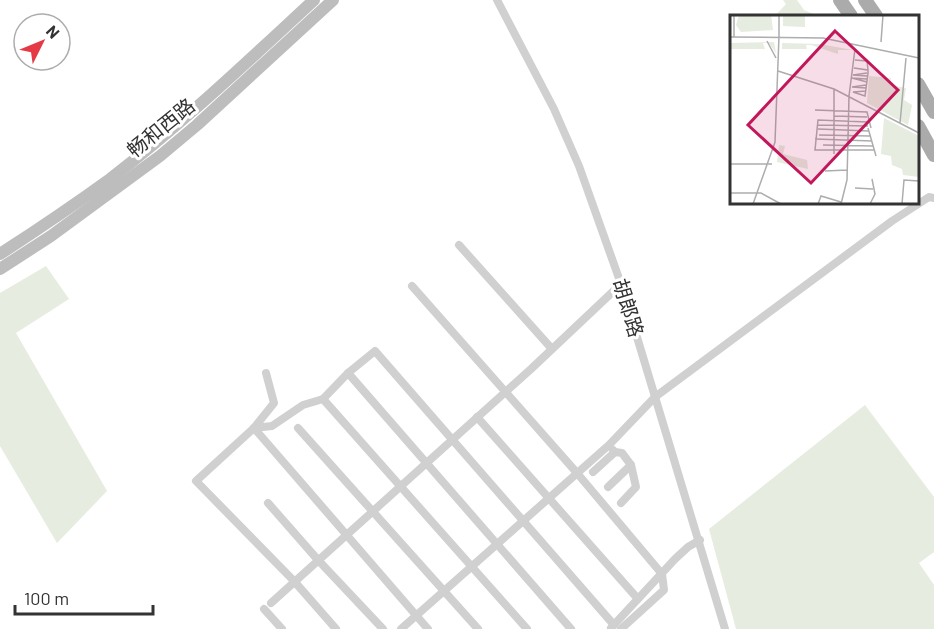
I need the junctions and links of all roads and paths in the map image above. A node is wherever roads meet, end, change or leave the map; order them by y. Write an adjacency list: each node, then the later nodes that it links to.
1 (314, 0): 16 (main road, 畅和西路)
2 (333, 0): 17 (main road, 畅和西路)
3 (497, 0): 18 (street, 胡郎路)
4 (840, 0): 6 (main road)
5 (865, 0): 7 (main road)
6 (850, 15)
7 (875, 15)
8 (919, 86): 9 (main road)
9 (934, 112)
10 (919, 128): 11 (main road)
11 (934, 155)
12 (934, 198): 13 (street)
13 (919, 203)
14 (918, 204): 24 (street)
15 (459, 245): 20 (street)
16 (0, 254)
17 (0, 269)
18 (621, 284): 20 (street); 24 (street, 胡郎路)
19 (412, 286): 23 (street)
20 (552, 349): 23 (street)
21 (266, 373): 27 (street)
22 (348, 373): 25 (street); 29 (street); 31 (street)
23 (506, 392): 26 (street); 34 (street)
24 (655, 397): 30 (street); 43 (street, 胡郎路)
25 (323, 399): 27 (street); 35 (street)
26 (477, 417): 29 (street); 37 (street)
27 (254, 428): 42 (street); 48 (street)
28 (298, 428): 40 (street)
29 (452, 440): 31 (street); 41 (street)
30 (612, 448): 32 (street); 33 (street); 34 (street)
31 (426, 463): 35 (street); 44 (street)
32 (630, 465): 36 (street); 39 (street)
33 (593, 472)
34 (577, 473): 37 (street); 47 (street)
35 (400, 486): 40 (street); 46 (street)
36 (608, 487)
37 (549, 498): 41 (street); 50 (street)
38 (268, 503): 45 (street)
39 (621, 503)
40 (372, 511): 42 (street); 49 (street)
41 (523, 521): 44 (street); 52 (street)
42 (346, 535): 45 (street); 51 (street)
43 (700, 540): 47 (street); 61 (street, 胡郎路)
44 (497, 544): 46 (street); 60 (street)
45 (318, 560): 48 (street); 55 (street)
46 (472, 567): 49 (street); 59 (street)
47 (662, 574): 50 (street); 52 (street)
48 (294, 581): 53 (street); 54 (street)
49 (444, 591): 51 (street); 58 (street)
50 (638, 599): 52 (street)
51 (416, 615): 56 (street); 57 (street)
52 (615, 628)
53 (282, 629)
54 (336, 629)
55 (383, 629)
56 (401, 629)
57 (428, 629)
58 (478, 629)
59 (527, 629)
60 (571, 629)
61 (725, 629)

